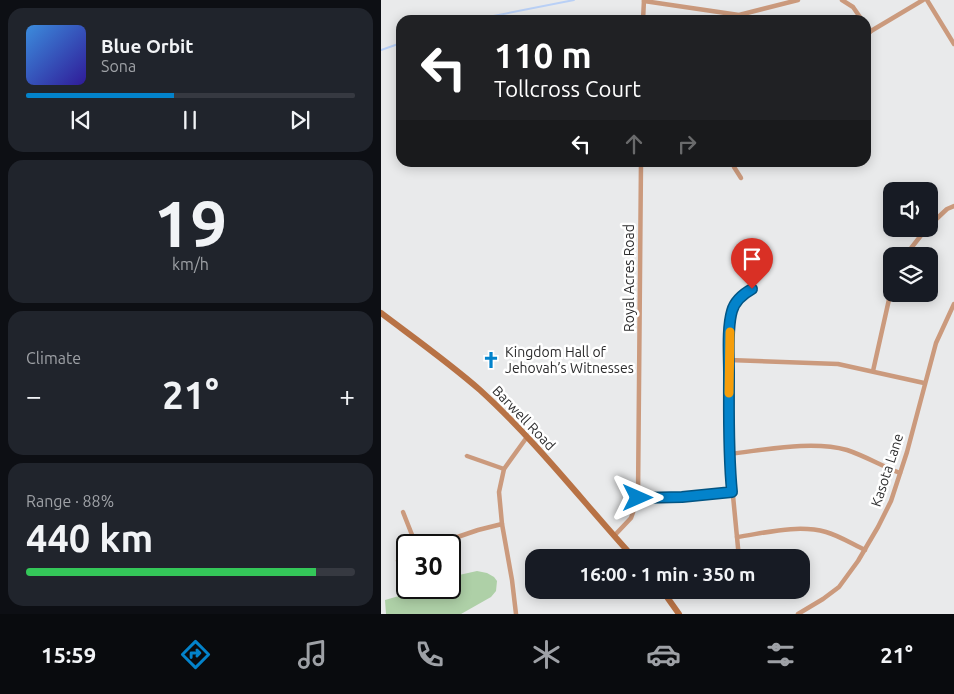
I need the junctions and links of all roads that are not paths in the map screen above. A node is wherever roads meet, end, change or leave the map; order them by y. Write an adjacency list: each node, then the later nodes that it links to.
1 (798, 0): 8 (street)
2 (842, 0): 9 (street)
3 (923, 0): 10 (street)
4 (927, 0): 11 (street)
5 (644, 1): 6 (street); 7 (street)
6 (643, 15)
7 (727, 15)
8 (746, 15)
9 (858, 15)
10 (871, 31)
11 (954, 44)
12 (641, 167): 32 (street, Royal Acres Road)
13 (734, 167): 14 (street)
14 (741, 178)
15 (954, 206): 16 (street)
16 (938, 217)
17 (920, 237): 18 (street)
18 (912, 247)
19 (752, 289): 23 (street)
20 (888, 302): 24 (street)
21 (954, 304): 25 (street, Kasota Lane)
22 (381, 313): 26 (street, Barwell Road)
23 (729, 360): 24 (street); 27 (street)
24 (873, 370): 25 (street)
25 (925, 383): 30 (street, Kasota Lane)
26 (527, 437): 29 (street); 37 (street, Barwell Road)
27 (729, 454): 30 (street); 31 (street)
28 (467, 456): 29 (street)
29 (504, 469): 34 (street)
30 (900, 473): 41 (street, Kasota Lane)
31 (732, 492): 32 (street); 38 (street)
32 (638, 498): 37 (street, Royal Acres Road)
33 (403, 512): 35 (street)
34 (502, 524): 36 (street); 43 (street)
35 (412, 534)
36 (461, 536)
37 (615, 536): 39 (street, Barwell Road)
38 (737, 537): 40 (street); 41 (street)
39 (626, 549)
40 (738, 549)
41 (865, 550): 45 (street, Kasota Lane)
42 (668, 599): 44 (street)
43 (516, 614)
44 (679, 614)
45 (798, 614)

